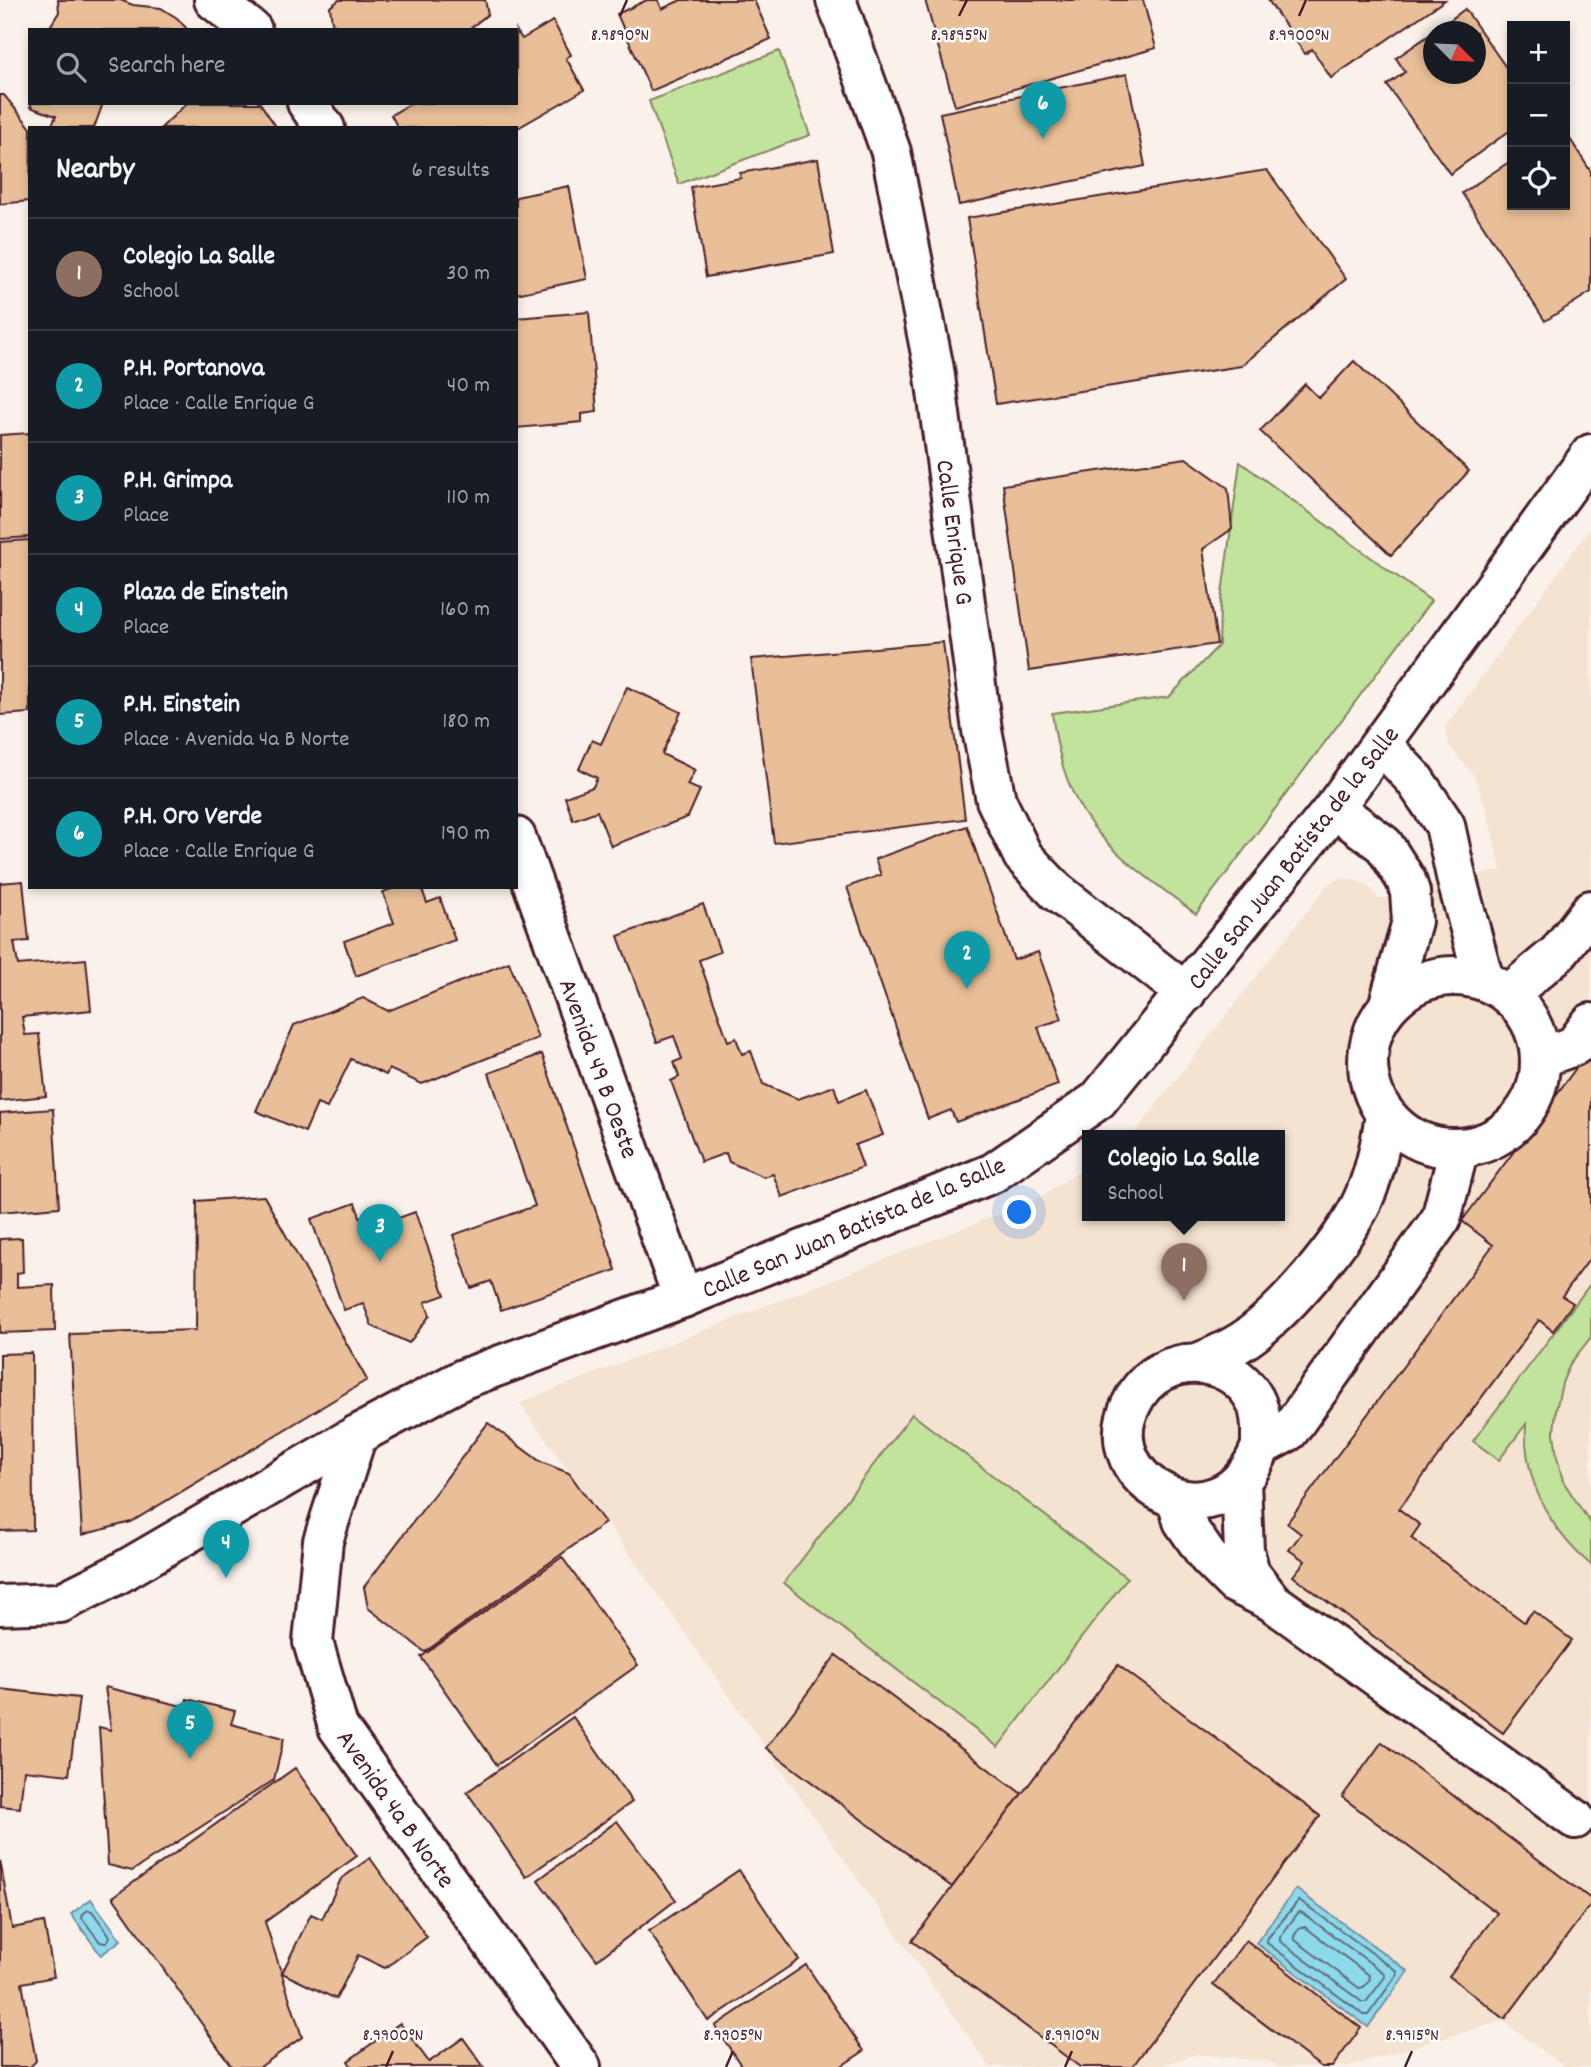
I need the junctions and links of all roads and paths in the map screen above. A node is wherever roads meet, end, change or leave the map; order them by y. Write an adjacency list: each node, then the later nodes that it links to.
1 (214, 0): 3 (street)
2 (836, 0): 12 (street, Calle Enrique G)
3 (249, 28)
4 (308, 105): 5 (street)
5 (324, 126)
6 (1591, 454): 7 (street, Calle San Juan Batista de la Salle)
7 (1381, 744): 8 (street, Calle San Juan Batista de la Salle); 11 (street)
8 (1334, 808): 12 (street, Calle San Juan Batista de la Salle); 13 (street)
9 (518, 843): 18 (street, Avenida 49 B Oeste)
10 (1591, 910): 11 (street)
11 (1496, 987): 13 (street); 15 (street)
12 (1186, 993): 18 (street, Calle San Juan Batista de la Salle)
13 (1390, 1000): 16 (street)
14 (1591, 1023): 15 (street)
15 (1540, 1058): 17 (street)
16 (1385, 1115): 17 (street); 19 (street)
17 (1459, 1149): 21 (street)
18 (682, 1298): 20 (street, Calle San Juan Batista de la Salle)
19 (1198, 1363): 21 (street); 24 (street)
20 (357, 1435): 22 (street, Calle San Juan Batista de la Salle); 25 (street, Avenida 4a B Norte)
21 (1261, 1447): 23 (street)
22 (276, 1482): 25 (street); 27 (street, Calle San Juan Batista de la Salle)
23 (1241, 1482): 24 (street); 26 (street)
24 (1177, 1499): 26 (street)
25 (325, 1535): 29 (street, Avenida 4a B Norte)
26 (1271, 1601): 28 (street)
27 (0, 1605)
28 (1575, 1819)
29 (582, 2067)

